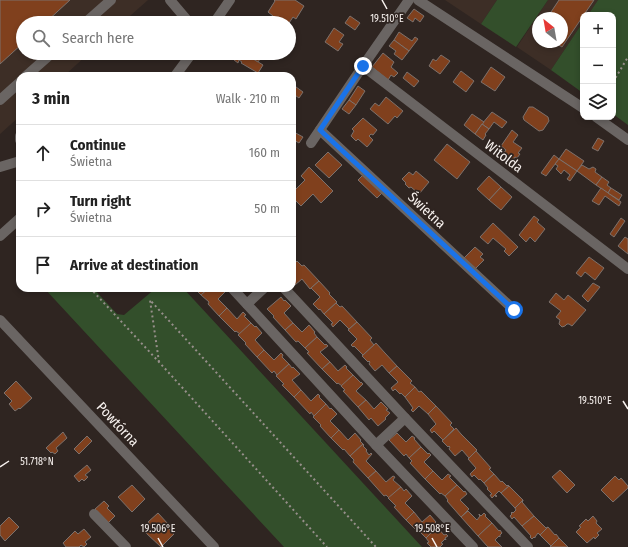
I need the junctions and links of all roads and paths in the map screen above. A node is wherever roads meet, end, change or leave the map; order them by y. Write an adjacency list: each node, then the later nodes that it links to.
1 (111, 0): 6 (street)
2 (170, 0): 7 (street)
3 (230, 0): 8 (street)
4 (410, 0): 12 (street)
5 (418, 0): 18 (street)
6 (93, 16)
7 (184, 16)
8 (219, 16)
9 (628, 57): 15 (path)
10 (44, 60): 13 (street)
11 (187, 60): 14 (street)
12 (363, 66): 20 (street); 27 (street, Witolda)
13 (31, 72)
14 (178, 72)
15 (616, 77)
16 (16, 86): 17 (street)
17 (0, 100)
18 (580, 106)
19 (600, 120): 21 (street)
20 (320, 130): 22 (street); 33 (street, Świetna)
21 (628, 140)
22 (311, 143)
23 (16, 162): 24 (street)
24 (0, 168)
25 (16, 222): 26 (street)
26 (0, 236)
27 (628, 268)
28 (94, 292): 35 (path)
29 (236, 292): 32 (street)
30 (260, 292): 32 (street)
31 (288, 292): 36 (street)
32 (247, 304): 37 (street)
33 (514, 310)
34 (0, 320): 40 (street, Powtórna)
35 (159, 362): 41 (path); 42 (path)
36 (405, 418): 37 (street); 44 (street)
37 (376, 445): 43 (street)
38 (94, 514): 39 (street)
39 (126, 547)
40 (214, 547)
41 (327, 547)
42 (376, 547)
43 (473, 547)
44 (528, 547)

